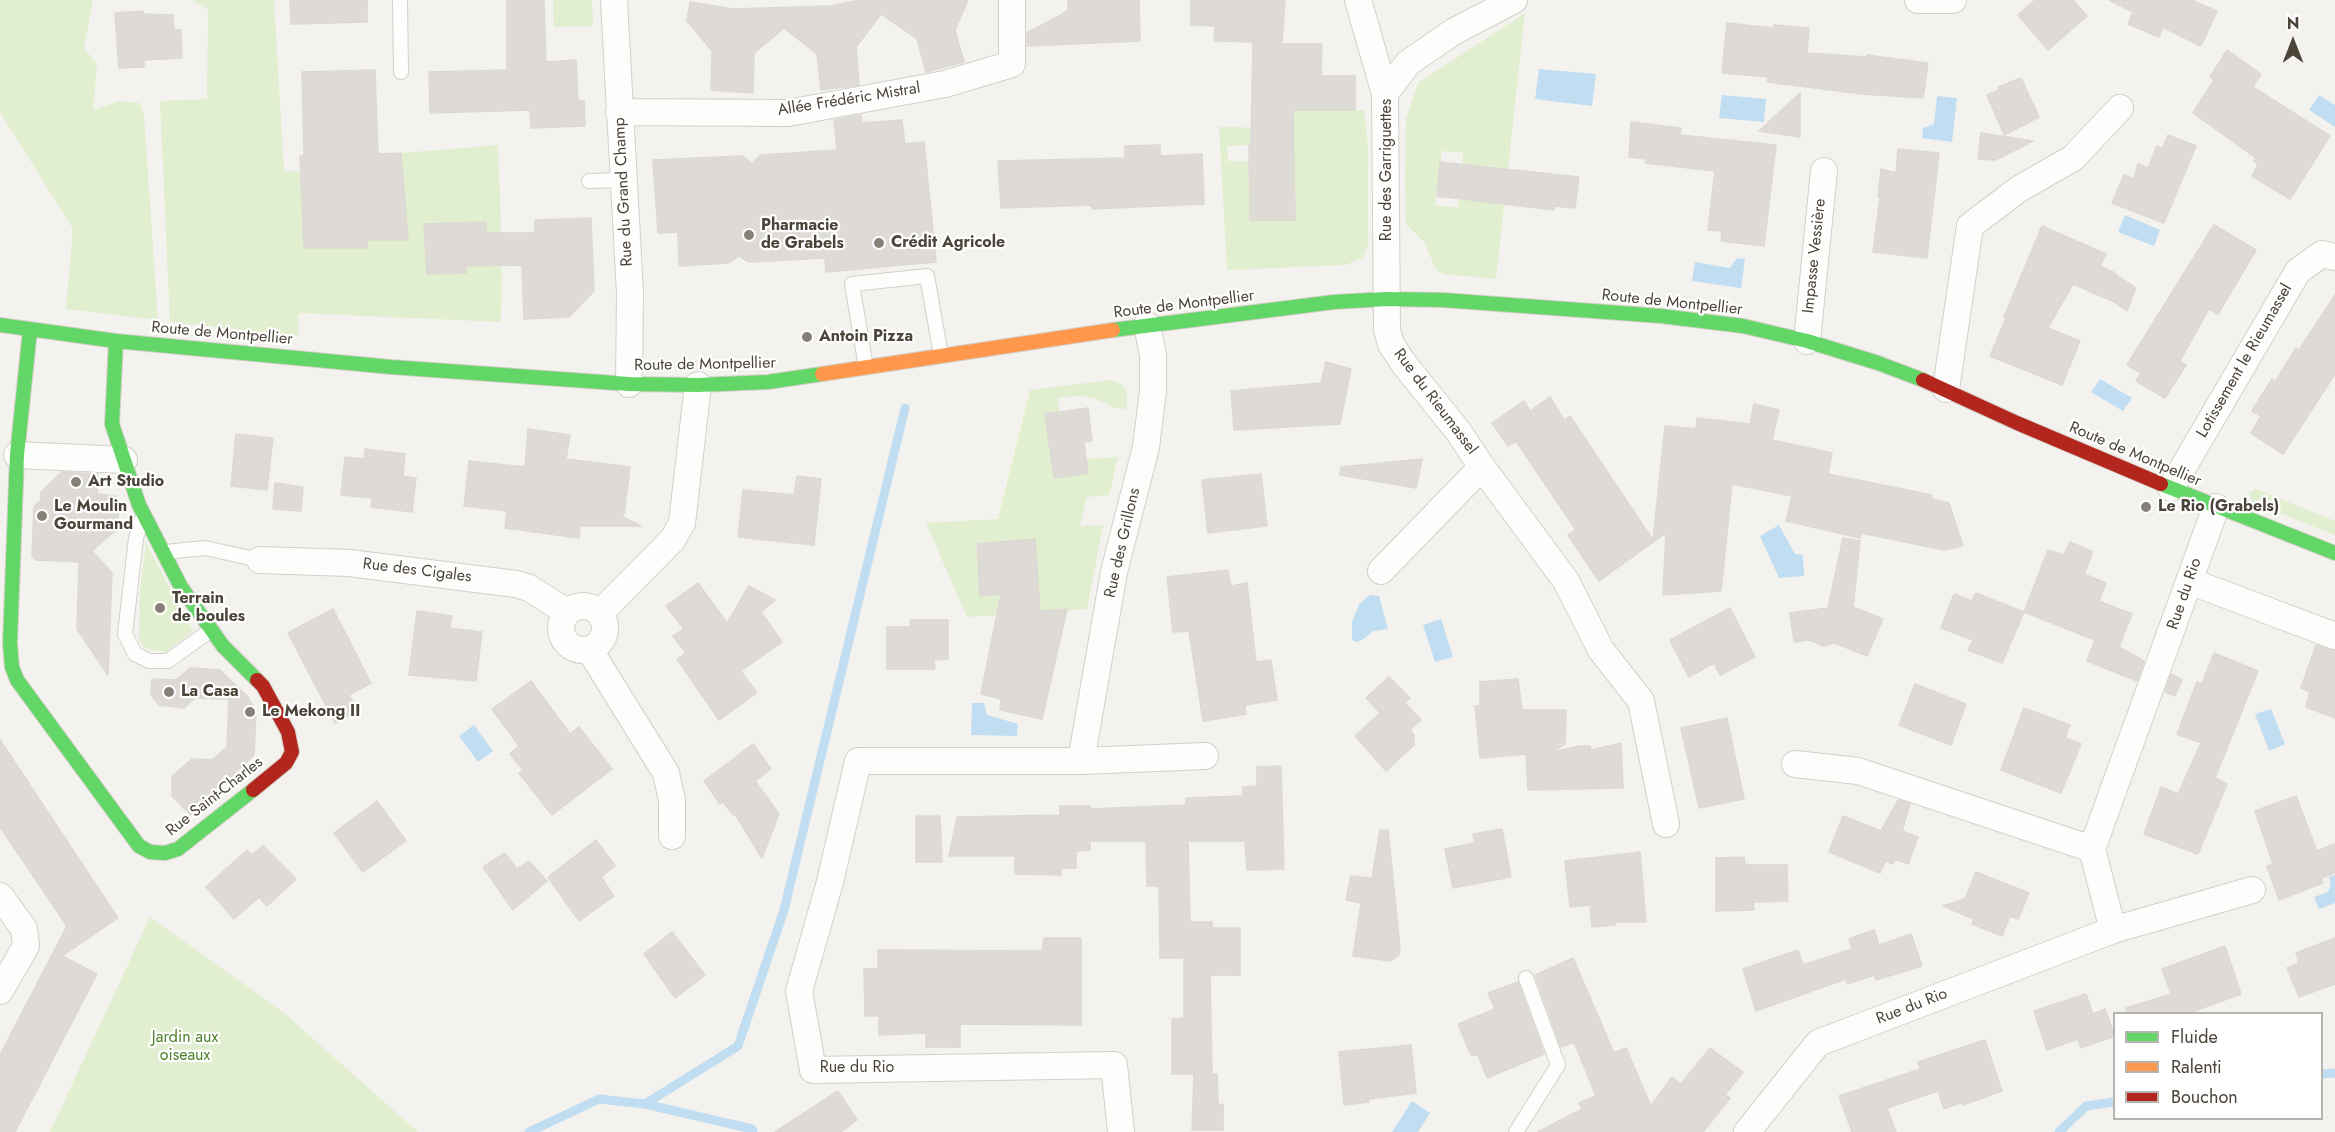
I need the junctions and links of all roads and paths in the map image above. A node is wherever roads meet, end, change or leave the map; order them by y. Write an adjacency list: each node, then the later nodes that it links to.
1 (400, 0): 8 (lane)
2 (614, 0): 11 (street, Rue du Grand Champ)
3 (1012, 0): 11 (street, Allée Frédéric Mistral)
4 (1358, 0): 9 (street)
5 (1514, 0): 9 (street, Rue des Garriguettes)
6 (1918, 0): 7 (street)
7 (1953, 0)
8 (401, 72)
9 (1385, 93): 16 (street, Rue des Garriguettes)
10 (2120, 108): 26 (street)
11 (619, 112): 13 (street, Rue du Grand Champ)
12 (1824, 171): 21 (street, Impasse Vessière)
13 (622, 180): 14 (lane); 24 (street, Rue du Grand Champ)
14 (589, 181)
15 (2335, 257): 30 (street, Lotissement le Rieumassel)
16 (1387, 299): 18 (street, Route de Montpellier); 21 (street, Route de Montpellier); 29 (street, Rue du Rieumassel)
17 (0, 325): 19 (street, Route de Montpellier)
18 (1147, 326): 22 (street, Route de Montpellier); 45 (street, Rue des Grillons)
19 (30, 330): 20 (street, Route de Montpellier); 27 (street, Rue Saint-Charles)
20 (116, 341): 24 (street, Route de Montpellier); 28 (street, Rue Saint-Charles)
21 (1807, 341): 26 (street, Route de Montpellier)
22 (941, 355): 23 (street, Route de Montpellier); 23 (lane)
23 (866, 367): 25 (street, Route de Montpellier)
24 (629, 384): 25 (street, Route de Montpellier)
25 (698, 385): 39 (street)
26 (1946, 389): 30 (street, Route de Montpellier)
27 (17, 455): 28 (street); 43 (street, Rue Saint-Charles)
28 (124, 460): 32 (street, Rue Saint-Charles)
29 (1482, 467): 36 (street, Rue du Rieumassel); 47 (street)
30 (2171, 488): 31 (street, Route de Montpellier)
31 (2216, 507): 34 (street, Route de Montpellier); 37 (street, Rue du Rio)
32 (144, 513): 33 (street, Rue Saint-Charles); 40 (lane)
33 (163, 552): 35 (lane); 40 (street, Rue Saint-Charles)
34 (2335, 553)
35 (260, 561): 38 (street, Rue des Cigales)
36 (1381, 571)
37 (2189, 581): 41 (street); 49 (street, Rue du Rio)
38 (567, 612): 39 (street); 42 (street)
39 (600, 613): 42 (street)
40 (211, 630): 43 (street, Rue Saint-Charles)
41 (2335, 636)
42 (589, 649): 48 (street)
43 (8, 686)
44 (1205, 756): 45 (street)
45 (1081, 761): 55 (street, Rue du Rio)
46 (1795, 764): 49 (street)
47 (1666, 824)
48 (672, 836)
49 (2092, 849): 52 (street)
50 (2252, 890): 52 (street, Rue du Rio)
51 (0, 896): 54 (street)
52 (2113, 930): 57 (street, Rue du Rio)
53 (1526, 978): 56 (lane)
54 (0, 990)
55 (1121, 1132)
56 (1515, 1132)
57 (1747, 1132)

